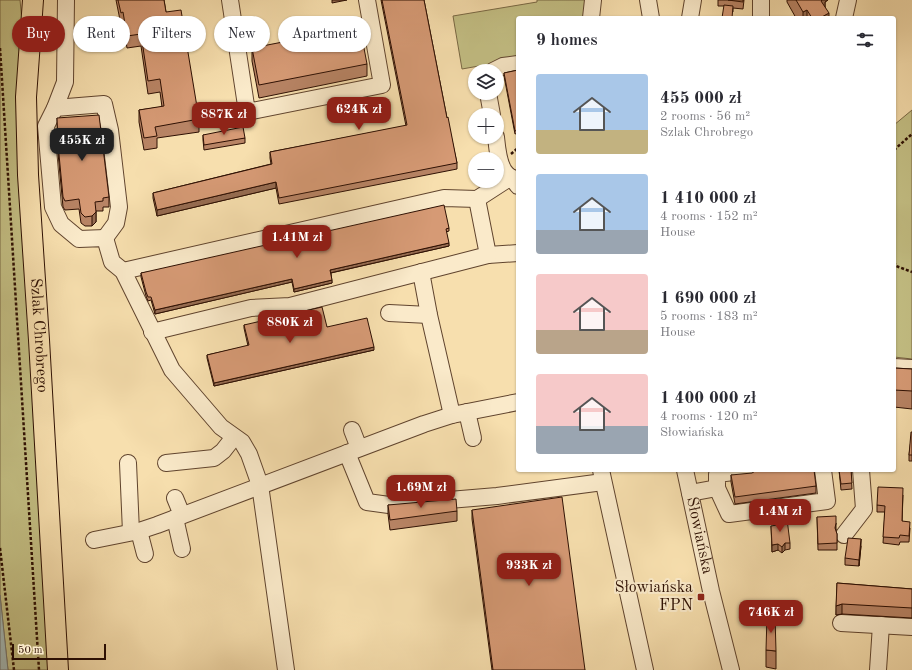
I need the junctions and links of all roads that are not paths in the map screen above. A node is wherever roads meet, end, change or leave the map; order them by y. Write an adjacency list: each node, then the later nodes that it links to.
1 (33, 0): 57 (main road, Szlak Chrobrego)
2 (66, 0): 17 (street)
3 (230, 0): 4 (street)
4 (366, 0)
5 (593, 0): 10 (street)
6 (648, 0): 11 (street)
7 (693, 0): 12 (street)
8 (761, 0): 13 (street)
9 (848, 0): 14 (street)
10 (591, 16)
11 (651, 16)
12 (690, 16)
13 (761, 16)
14 (845, 16)
15 (516, 64): 16 (street)
16 (504, 66)
17 (55, 108): 21 (street); 21 (street)
18 (497, 144): 19 (street)
19 (514, 182): 20 (street)
20 (477, 199): 23 (street); 24 (street)
21 (105, 238): 24 (street)
22 (516, 253): 23 (street)
23 (488, 255): 25 (street)
24 (123, 272): 28 (street)
25 (421, 272): 27 (street); 28 (street)
26 (389, 313): 27 (street)
27 (429, 316): 32 (street)
28 (152, 332): 34 (street)
29 (896, 367): 30 (street)
30 (912, 368)
31 (516, 402): 32 (street)
32 (460, 414): 35 (street); 36 (street)
33 (352, 430): 36 (street)
34 (234, 437): 38 (street); 44 (street)
35 (472, 438)
36 (353, 450): 43 (street); 44 (street)
37 (128, 463): 49 (street)
38 (166, 463)
39 (685, 472): 46 (street, Słowiańska)
40 (734, 472): 45 (street)
41 (823, 472): 45 (street)
42 (861, 472): 50 (street)
43 (602, 476): 59 (street)
44 (260, 485): 48 (street); 58 (street)
45 (717, 488): 46 (street)
46 (690, 492): 60 (street, Słowiańska)
47 (175, 498): 48 (street)
48 (179, 517): 49 (street); 52 (street)
49 (135, 531): 51 (street); 53 (street)
50 (844, 535)
51 (94, 540)
52 (182, 549)
53 (145, 554)
54 (841, 623): 55 (street)
55 (881, 625): 56 (street); 61 (street)
56 (912, 627)
57 (58, 670)
58 (286, 670)
59 (645, 670)
60 (731, 670)
61 (878, 670)

